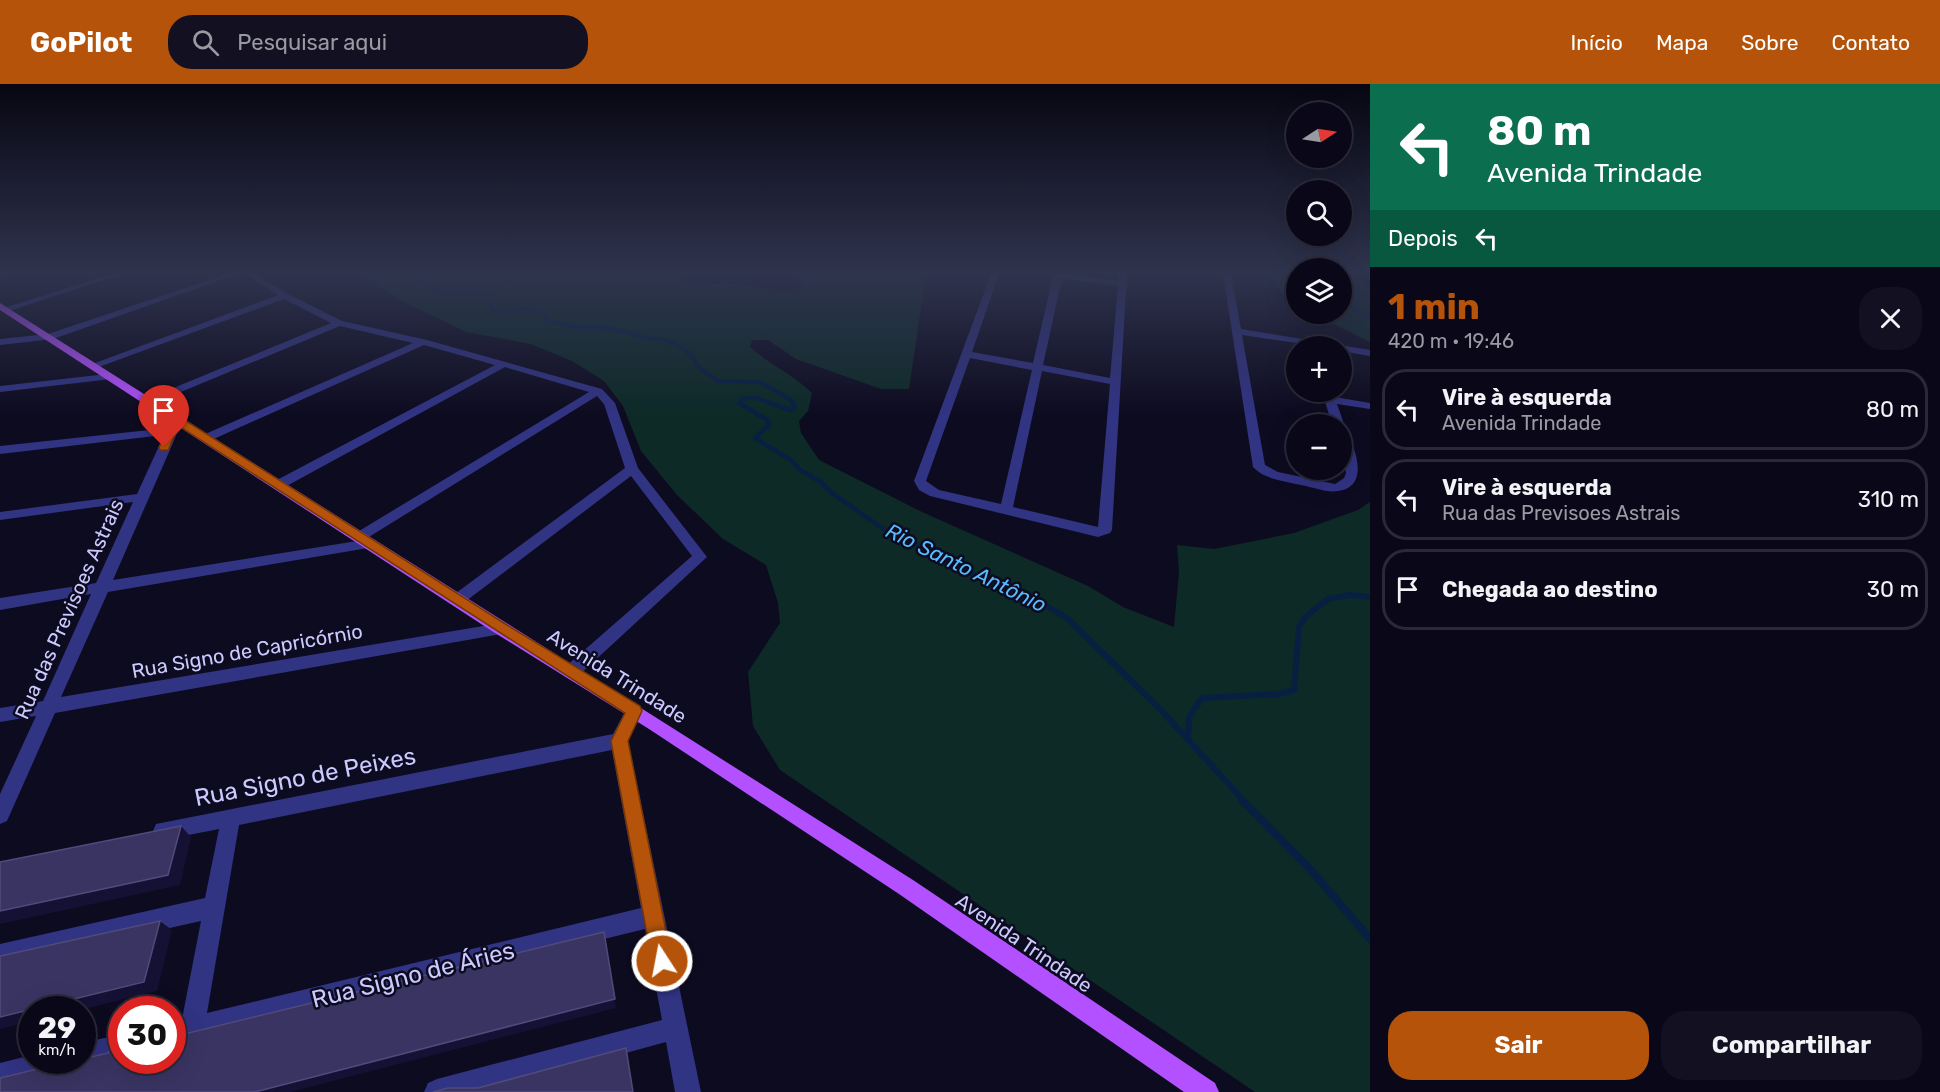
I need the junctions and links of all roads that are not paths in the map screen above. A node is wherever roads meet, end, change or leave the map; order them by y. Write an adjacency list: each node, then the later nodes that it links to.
1 (25, 321): 10 (main road, Avenida Trindade)
2 (95, 321): 10 (street)
3 (216, 321): 18 (street)
4 (978, 321): 16 (street)
5 (1047, 321): 19 (street)
6 (1120, 321): 21 (street)
7 (1235, 321): 9 (street)
8 (339, 322): 13 (street); 25 (street)
9 (1237, 330): 11 (street); 31 (street)
10 (49, 337): 12 (street); 18 (main road, Avenida Trindade)
11 (1286, 340)
12 (0, 342)
13 (423, 342): 17 (street); 28 (street)
14 (1352, 350): 15 (street)
15 (1370, 353)
16 (966, 354): 19 (street); 36 (street)
17 (502, 365): 23 (street); 34 (street)
18 (92, 366): 20 (main road, Avenida Trindade)
19 (1038, 367): 21 (street); 36 (street)
20 (107, 376): 22 (street); 25 (main road, Avenida Trindade)
21 (1115, 382): 36 (street)
22 (0, 389)
23 (598, 391): 30 (street); 38 (street)
24 (1352, 401): 26 (street)
25 (148, 402): 27 (main road, Avenida Trindade)
26 (1370, 406)
27 (174, 425): 28 (main road, Avenida Trindade); 29 (street); 35 (street, Rua das Previsoes Astrais)
28 (207, 438): 34 (main road, Avenida Trindade)
29 (0, 450)
30 (632, 469): 40 (street); 43 (street)
31 (1286, 478)
32 (1298, 480): 33 (street)
33 (1351, 480)
34 (278, 485): 38 (main road, Avenida Trindade)
35 (142, 497): 37 (street); 39 (street, Rua das Previsoes Astrais)
36 (1006, 511)
37 (0, 516)
38 (364, 541): 39 (street); 40 (main road, Avenida Trindade)
39 (101, 589): 41 (street); 44 (street, Rua das Previsoes Astrais)
40 (457, 600): 42 (main road, Avenida Trindade)
41 (0, 604)
42 (501, 628): 43 (main road, Avenida Trindade); 44 (street, Rua Signo de Capricórnio)
43 (571, 672): 45 (main road, Avenida Trindade)
44 (48, 706): 46 (street, Rua Signo de Capricórnio); 48 (street, Rua das Previsoes Astrais)
45 (634, 711): 47 (street); 61 (main road, Avenida Trindade)
46 (0, 715)
47 (619, 741): 49 (street, Rua Signo de Peixes); 52 (street)
48 (0, 815)
49 (231, 817): 50 (street, Rua Signo de Peixes); 51 (street)
50 (139, 835)
51 (214, 907): 53 (street); 54 (street)
52 (654, 916): 55 (street); 56 (street, Rua Signo de Áries)
53 (0, 955)
54 (186, 1016)
55 (675, 1028): 59 (street); 60 (street)
56 (186, 1030)
57 (18, 1071): 58 (street)
58 (0, 1075)
59 (437, 1092)
60 (688, 1092)
61 (1206, 1092)

